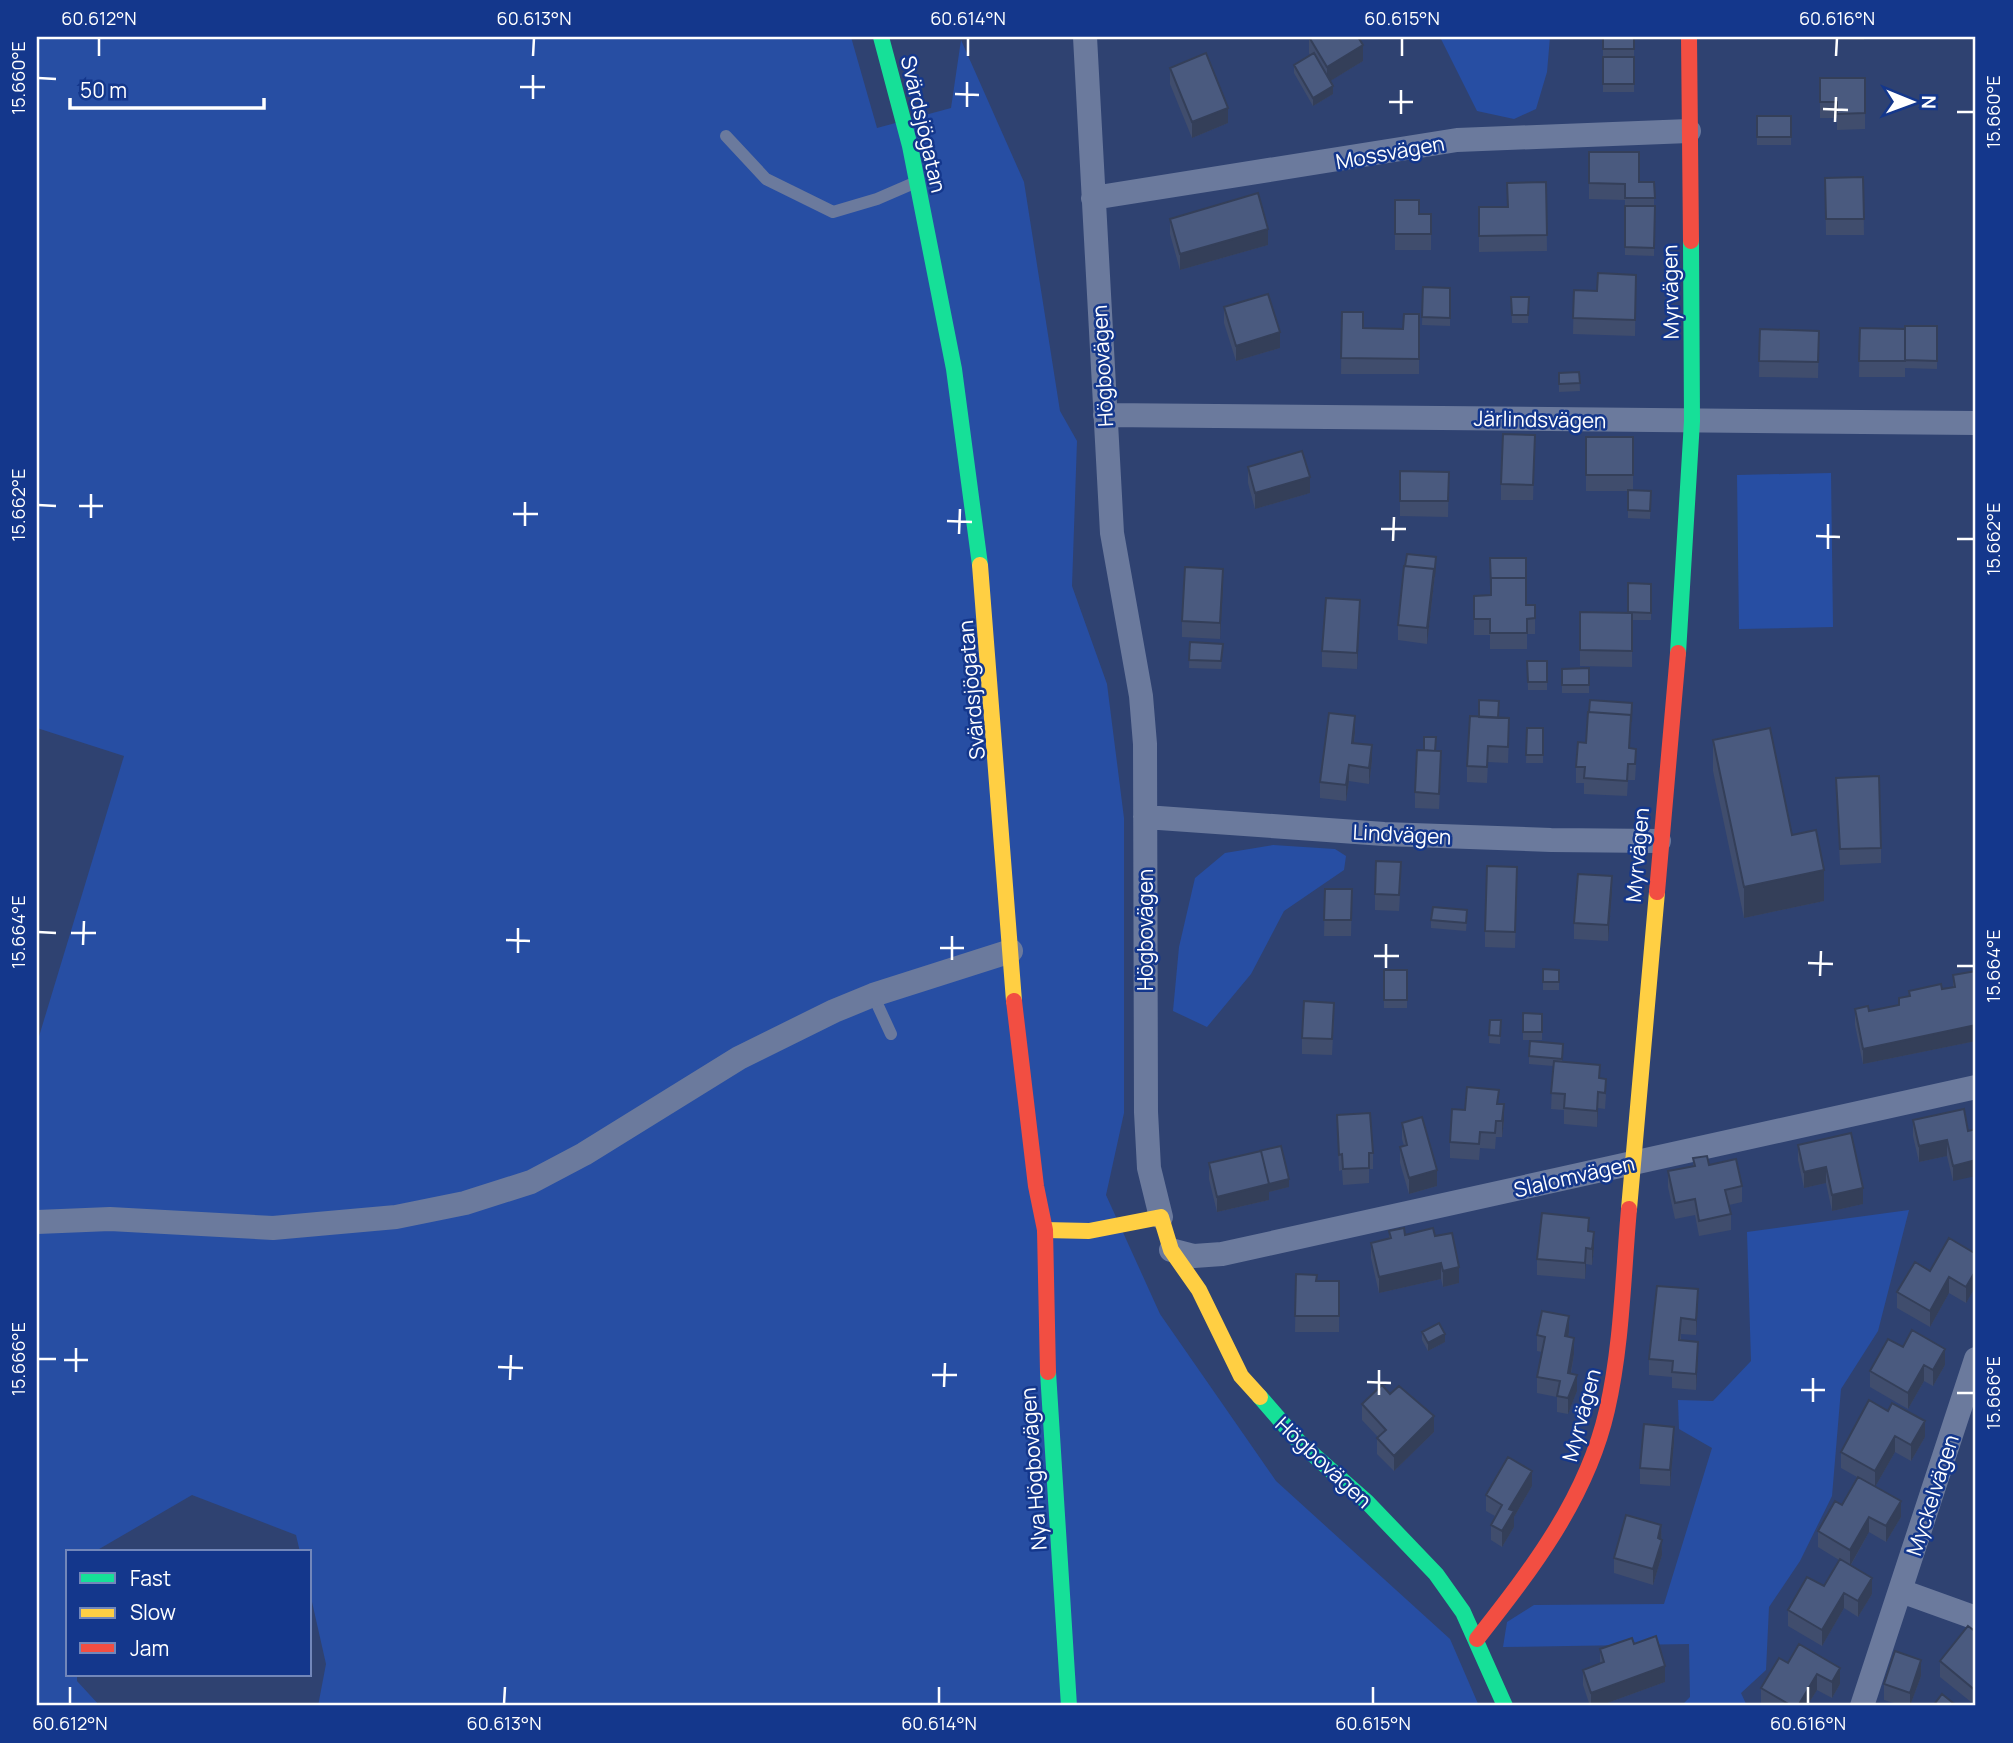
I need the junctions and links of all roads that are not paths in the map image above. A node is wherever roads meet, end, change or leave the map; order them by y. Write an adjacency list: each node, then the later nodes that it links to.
1 (881, 37): 6 (street, Svärdsjögatan)
2 (1085, 37): 7 (street, Högbovägen)
3 (1689, 37): 4 (street, Myrvägen)
4 (1689, 131): 7 (street, Mossvägen); 9 (street, Myrvägen)
5 (726, 136): 6 (lane)
6 (917, 181): 13 (street, Svärdsjögatan)
7 (1093, 198): 8 (street, Högbovägen)
8 (1105, 415): 9 (street, Järlindsvägen); 11 (street, Högbovägen)
9 (1692, 421): 10 (street, Järlindsvägen); 12 (street, Myrvägen)
10 (1976, 423)
11 (1145, 817): 12 (street, Lindvägen); 18 (street, Högbovägen)
12 (1659, 841): 17 (street, Myrvägen)
13 (1011, 951): 14 (street); 20 (street, Svärdsjögatan)
14 (873, 995): 15 (lane); 19 (street)
15 (891, 1034)
16 (1976, 1087): 17 (street, Slalomvägen)
17 (1633, 1162): 21 (street, Slalomvägen); 25 (street, Myrvägen)
18 (1161, 1217): 20 (street); 21 (street, Högbovägen)
19 (37, 1222)
20 (1045, 1230): 26 (street, Nya Högbovägen)
21 (1171, 1250): 25 (street, Högbovägen)
22 (1976, 1359): 23 (street, Myckelvägen)
23 (1901, 1591): 24 (street); 28 (street, Myckelvägen)
24 (1976, 1618)
25 (1477, 1639): 27 (street, Högbovägen)
26 (1069, 1706)
27 (1505, 1706)
28 (1862, 1706)

